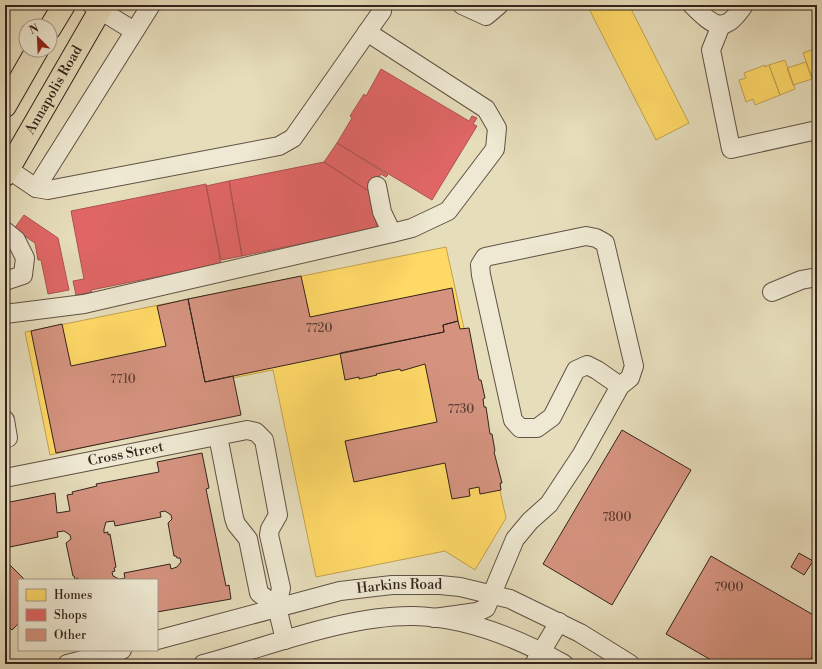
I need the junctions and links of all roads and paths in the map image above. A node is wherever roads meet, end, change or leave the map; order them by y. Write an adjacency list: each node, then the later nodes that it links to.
1 (64, 5): 9 (main road)
2 (151, 5): 11 (street)
3 (380, 5): 12 (street)
4 (462, 5): 5 (street)
5 (499, 5)
6 (692, 5): 10 (street)
7 (744, 5): 10 (street)
8 (98, 7): 11 (street); 16 (main road, Annapolis Road)
9 (56, 18)
10 (721, 25): 15 (street)
11 (134, 31): 18 (street)
12 (367, 32): 18 (street); 20 (street)
13 (32, 58): 14 (main road)
14 (5, 106)
15 (817, 130)
16 (7, 172): 18 (street)
17 (377, 186): 20 (street)
18 (36, 188)
19 (5, 231): 22 (street)
20 (392, 233): 24 (street)
21 (817, 277): 23 (street)
22 (5, 281)
23 (772, 292)
24 (5, 314)
25 (620, 386): 25 (street); 32 (street)
26 (5, 420): 28 (street)
27 (218, 436): 29 (street, Cross Street); 30 (street, Cross Street); 31 (street)
28 (8, 438)
29 (5, 478)
30 (269, 534): 31 (street); 33 (street)
31 (248, 539): 33 (street)
32 (490, 594): 33 (street, Harkins Road); 34 (street); 35 (street, Harkins Road)
33 (277, 607): 36 (street, Harkins Road); 37 (street)
34 (434, 618): 37 (street, Harkins Road); 39 (street, Harkins Road)
35 (559, 622): 39 (street); 43 (street, Harkins Road)
36 (158, 640)
37 (285, 640): 41 (street, Harkins Road)
38 (118, 651): 40 (street)
39 (538, 657): 42 (street, Harkins Road)
40 (67, 664)
41 (203, 664)
42 (564, 664)
43 (630, 664)

